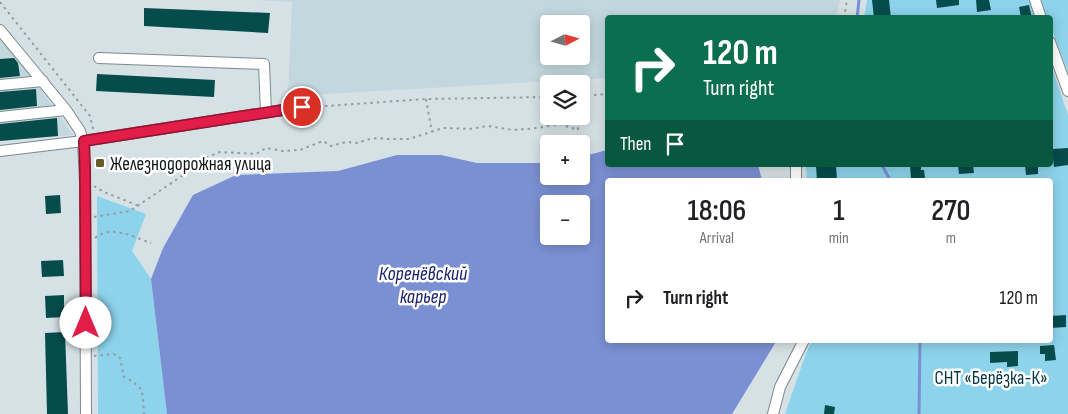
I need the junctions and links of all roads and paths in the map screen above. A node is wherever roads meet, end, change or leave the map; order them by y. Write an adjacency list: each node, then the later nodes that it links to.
1 (847, 0): 4 (path)
2 (1035, 0): 5 (street)
3 (0, 2): 24 (path)
4 (844, 15)
5 (1040, 15)
6 (0, 30): 9 (street)
7 (1053, 50): 11 (street)
8 (99, 58): 18 (street)
9 (43, 80): 10 (street); 17 (street)
10 (0, 86)
11 (1068, 91)
12 (605, 94): 13 (path)
13 (590, 95)
14 (540, 97): 15 (path)
15 (426, 100): 16 (path); 23 (path)
16 (302, 107): 18 (street)
17 (66, 110): 19 (street); 25 (street)
18 (266, 113): 24 (street)
19 (0, 117)
20 (554, 125): 23 (path)
21 (563, 125): 22 (path)
22 (578, 125)
23 (432, 132): 28 (path)
24 (94, 139): 25 (street)
25 (84, 141): 26 (street); 34 (street)
26 (0, 151)
27 (92, 184): 28 (path)
28 (139, 206): 29 (path)
29 (92, 218)
30 (92, 241): 31 (path)
31 (151, 244)
32 (802, 343): 36 (street)
33 (92, 356): 35 (path)
34 (86, 414)
35 (144, 414)
36 (772, 414)

